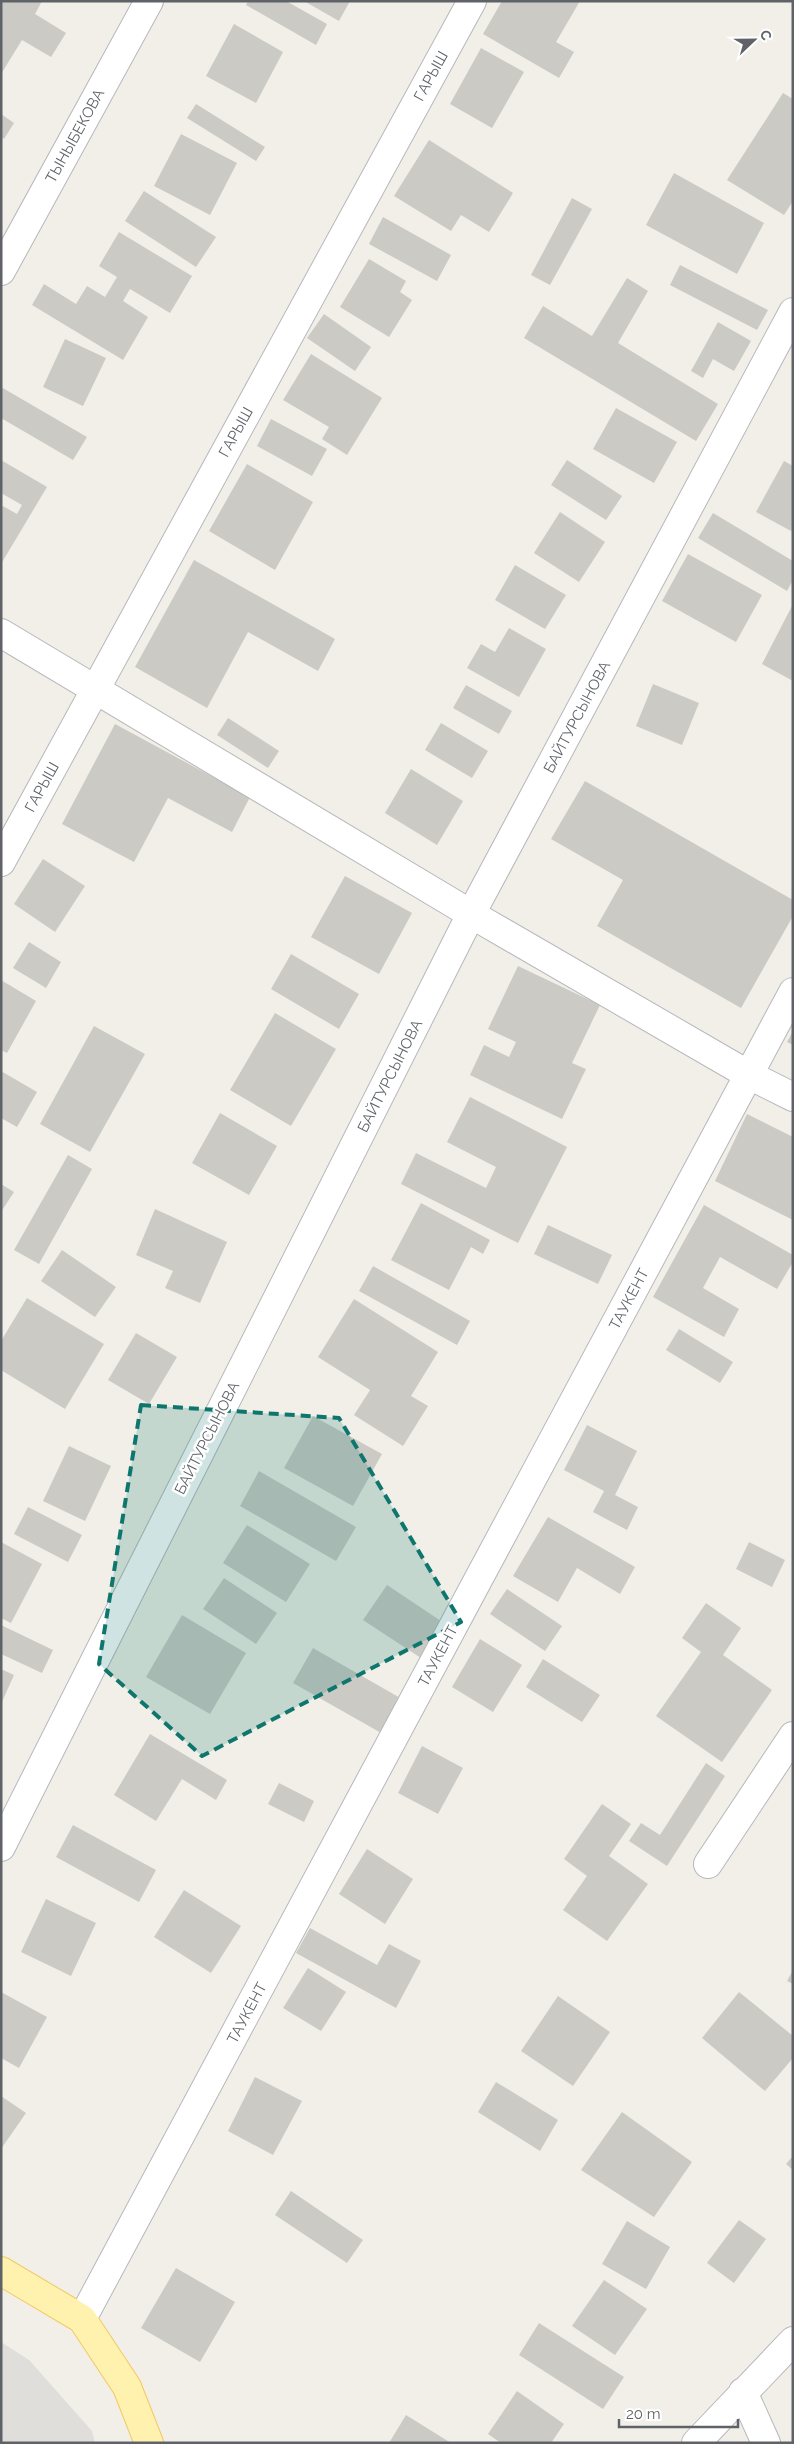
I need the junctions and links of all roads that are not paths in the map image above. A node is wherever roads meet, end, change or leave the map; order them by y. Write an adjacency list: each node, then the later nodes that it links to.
1 (149, 1): 3 (street, ТЫНЫБЕКОВА)
2 (472, 1): 6 (street, ГАРЫШ)
3 (1, 271)
4 (793, 312): 8 (street, БАЙТУРСЫНОВА)
5 (1, 633): 6 (street)
6 (96, 689): 7 (street, ГАРЫШ); 8 (street)
7 (1, 862)
8 (471, 914): 10 (street); 13 (street, БАЙТУРСЫНОВА)
9 (793, 992): 10 (street, ТАУКЕНТ)
10 (749, 1074): 11 (street); 16 (street, ТАУКЕНТ)
11 (793, 1097)
12 (793, 1736): 14 (street)
13 (1, 1847)
14 (708, 1864)
15 (1, 2271): 16 (main road)
16 (82, 2319): 19 (main road)
17 (793, 2340): 18 (street)
18 (743, 2392): 20 (street); 21 (street)
19 (149, 2443)
20 (696, 2443)
21 (766, 2443)

